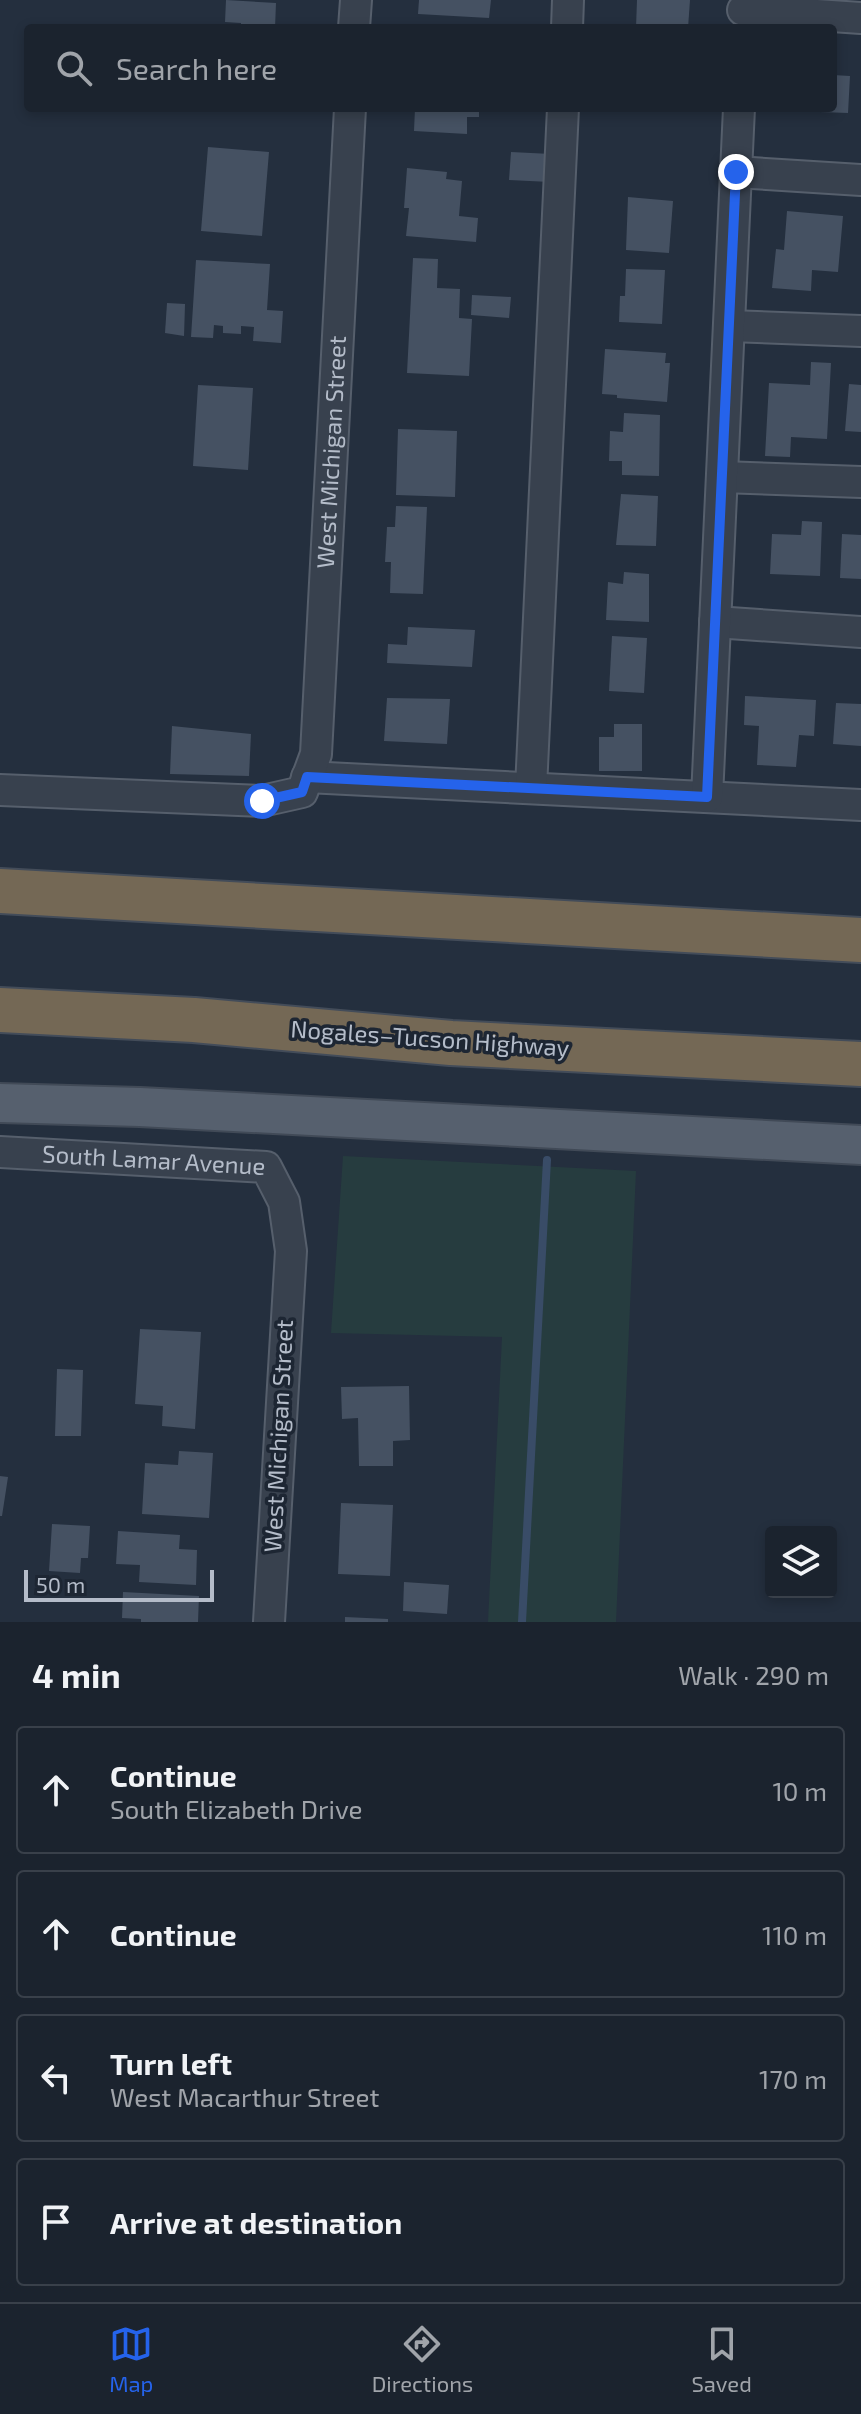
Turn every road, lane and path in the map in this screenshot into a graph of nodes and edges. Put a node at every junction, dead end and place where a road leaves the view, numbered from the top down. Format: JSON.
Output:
{"nodes":[{"id":1,"x":356,"y":0,"type":"edge"},
{"id":2,"x":568,"y":0,"type":"edge"},
{"id":3,"x":743,"y":13,"type":"edge"},
{"id":4,"x":861,"y":18,"type":"edge"},
{"id":5,"x":354,"y":24,"type":"edge"},
{"id":6,"x":567,"y":24,"type":"edge"},
{"id":7,"x":350,"y":112,"type":"edge"},
{"id":8,"x":563,"y":112,"type":"edge"},
{"id":9,"x":739,"y":112,"type":"edge"},
{"id":10,"x":736,"y":172,"type":"junction"},
{"id":11,"x":861,"y":180,"type":"edge"},
{"id":12,"x":730,"y":326,"type":"junction"},
{"id":13,"x":861,"y":331,"type":"edge"},
{"id":14,"x":722,"y":477,"type":"junction"},
{"id":15,"x":861,"y":482,"type":"edge"},
{"id":16,"x":715,"y":622,"type":"junction"},
{"id":17,"x":861,"y":632,"type":"edge"},
{"id":18,"x":304,"y":784,"type":"junction"},
{"id":19,"x":531,"y":788,"type":"junction"},
{"id":20,"x":0,"y":790,"type":"edge"},
{"id":21,"x":707,"y":797,"type":"junction"},
{"id":22,"x":861,"y":805,"type":"edge"},
{"id":23,"x":0,"y":891,"type":"edge"},
{"id":24,"x":861,"y":940,"type":"edge"},
{"id":25,"x":0,"y":1010,"type":"edge"},
{"id":26,"x":861,"y":1064,"type":"edge"},
{"id":27,"x":0,"y":1103,"type":"edge"},
{"id":28,"x":861,"y":1145,"type":"edge"},
{"id":29,"x":0,"y":1152,"type":"edge"},
{"id":30,"x":291,"y":1251,"type":"joint"},
{"id":31,"x":269,"y":1622,"type":"edge"}],
"edges":[{"from":1,"to":5,"type":"street"},
{"from":2,"to":6,"type":"street"},
{"from":3,"to":4,"type":"street"},
{"from":7,"to":18,"type":"street","name":"West Michigan Street"},
{"from":8,"to":19,"type":"street"},
{"from":9,"to":10,"type":"street"},
{"from":10,"to":11,"type":"street"},
{"from":10,"to":12,"type":"street"},
{"from":12,"to":13,"type":"street"},
{"from":12,"to":14,"type":"street"},
{"from":14,"to":15,"type":"street"},
{"from":14,"to":16,"type":"street"},
{"from":16,"to":17,"type":"street"},
{"from":16,"to":21,"type":"street"},
{"from":18,"to":19,"type":"street"},
{"from":18,"to":20,"type":"street"},
{"from":19,"to":21,"type":"street"},
{"from":21,"to":22,"type":"street"},
{"from":23,"to":24,"type":"highway"},
{"from":25,"to":26,"type":"highway","name":"Nogales–Tucson Highway"},
{"from":27,"to":28,"type":"main road"},
{"from":29,"to":30,"type":"street","name":"South Lamar Avenue"},
{"from":30,"to":31,"type":"street","name":"West Michigan Street"}]}
